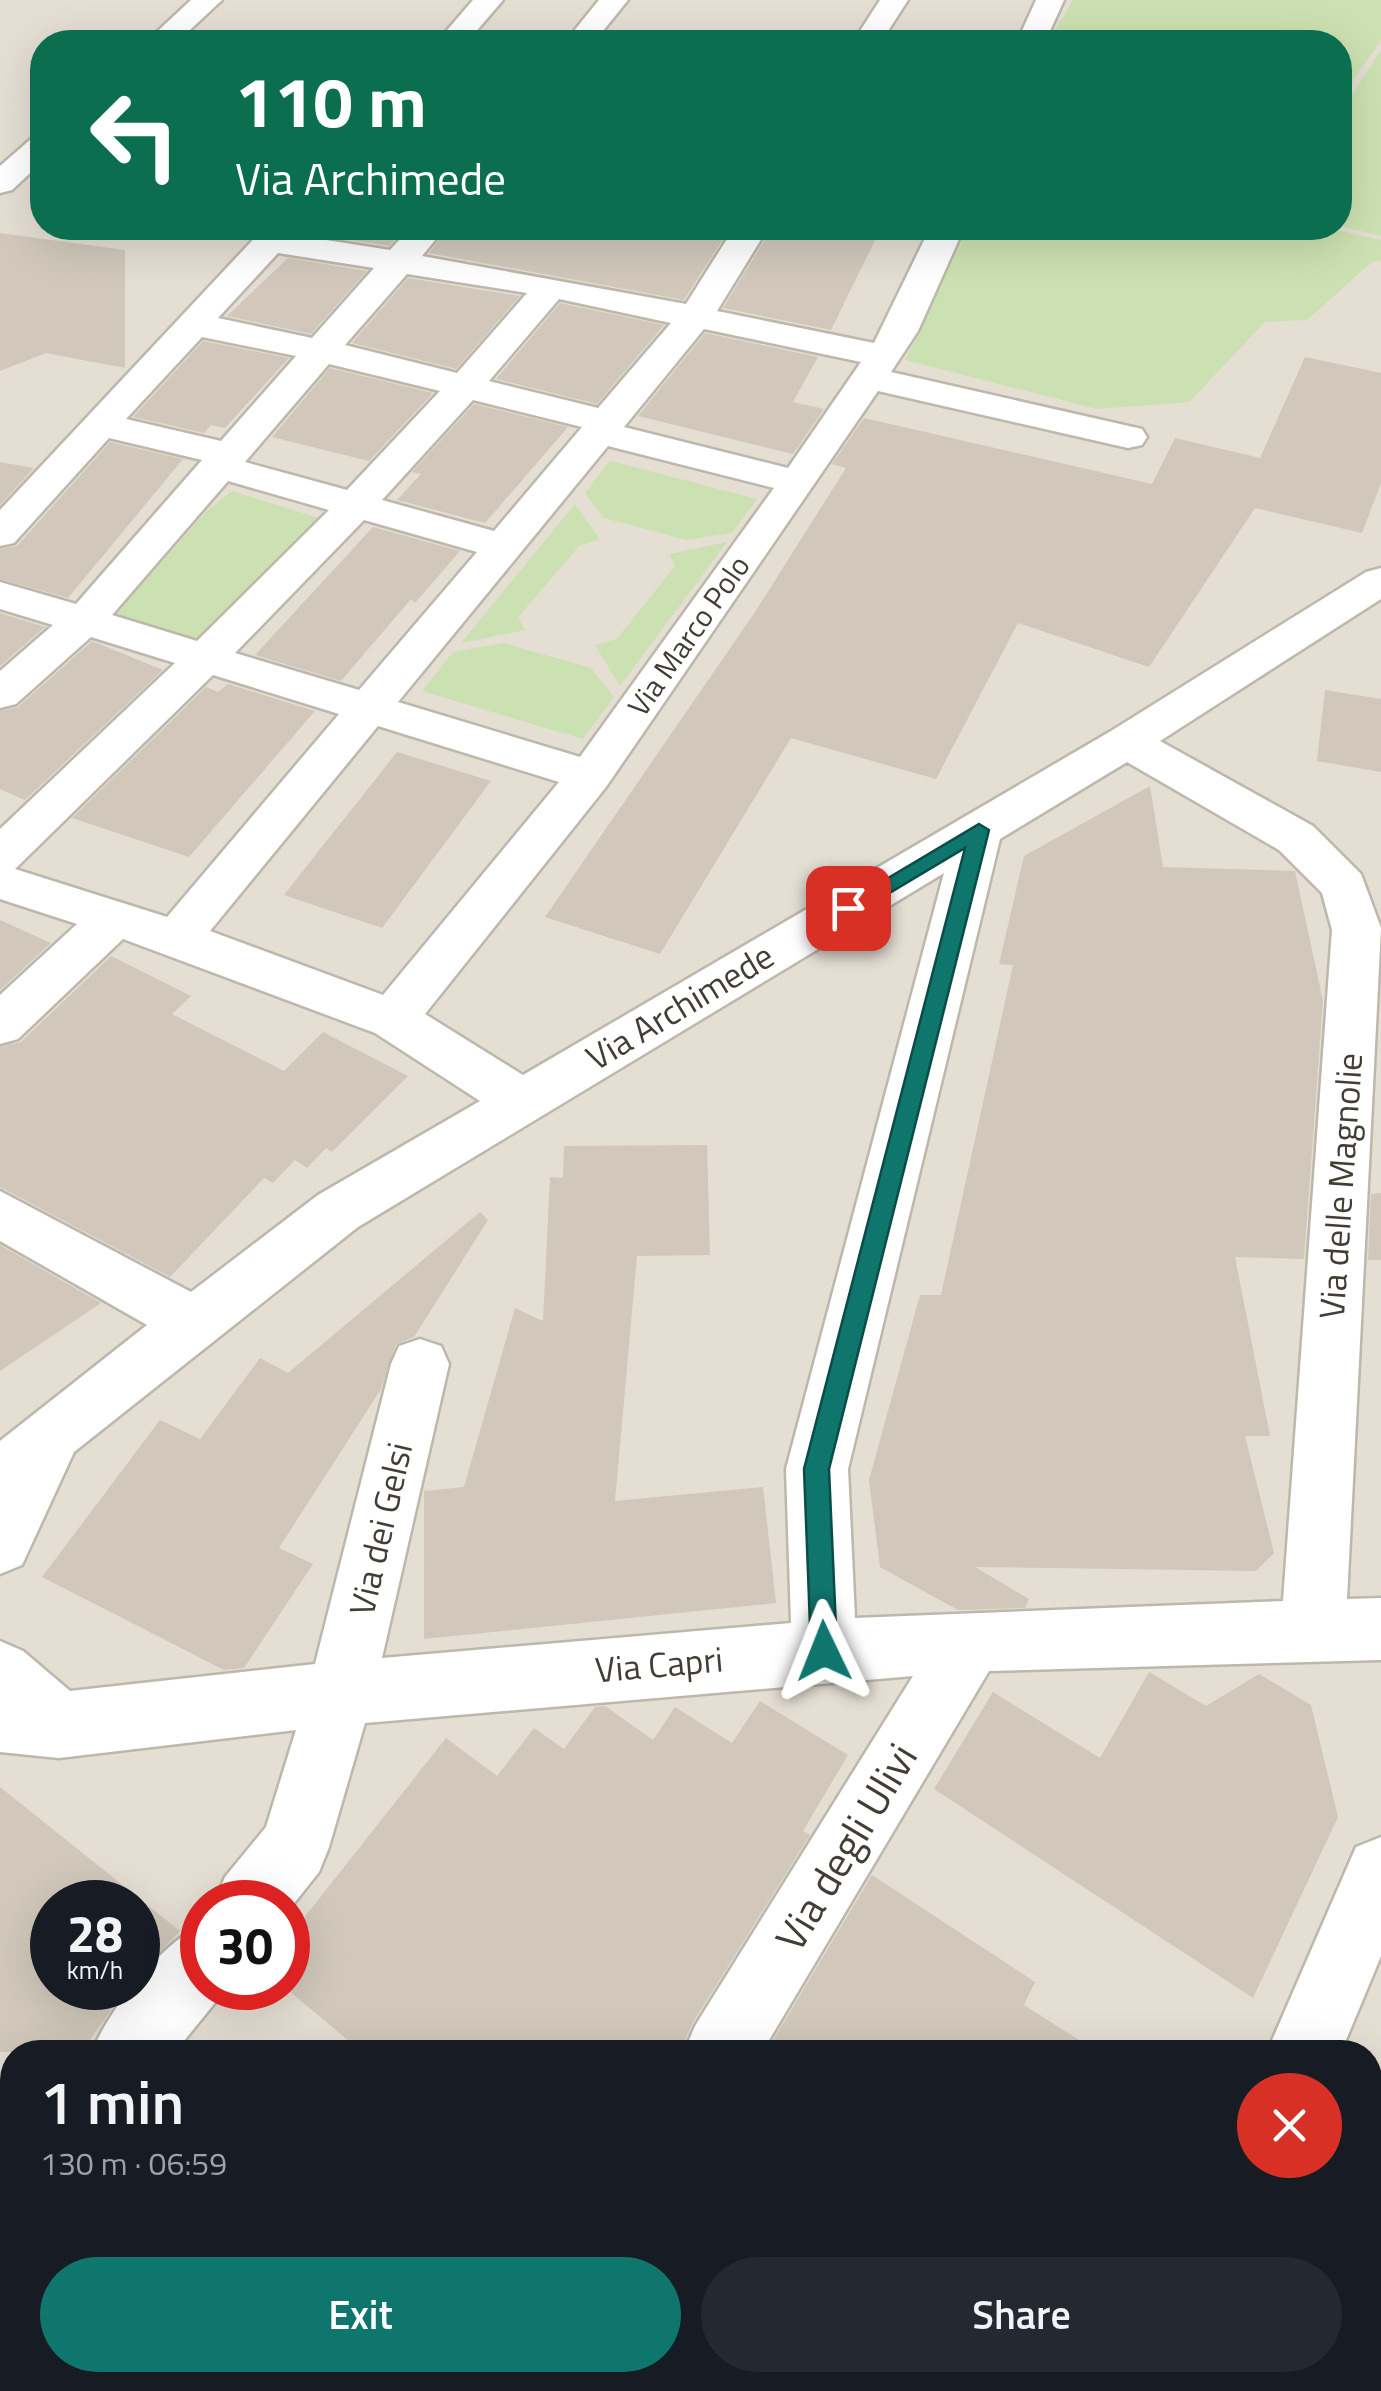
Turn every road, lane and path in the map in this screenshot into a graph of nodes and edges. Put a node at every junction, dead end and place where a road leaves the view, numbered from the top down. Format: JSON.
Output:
{"nodes":[{"id":1,"x":208,"y":0,"type":"edge"},
{"id":2,"x":490,"y":0,"type":"edge"},
{"id":3,"x":614,"y":0,"type":"edge"},
{"id":4,"x":894,"y":0,"type":"edge"},
{"id":5,"x":1050,"y":0,"type":"edge"},
{"id":6,"x":174,"y":30,"type":"edge"},
{"id":7,"x":462,"y":30,"type":"edge"},
{"id":8,"x":590,"y":30,"type":"edge"},
{"id":9,"x":875,"y":30,"type":"edge"},
{"id":10,"x":1036,"y":30,"type":"edge"},
{"id":11,"x":270,"y":240,"type":"edge"},
{"id":12,"x":304,"y":240,"type":"edge"},
{"id":13,"x":418,"y":240,"type":"edge"},
{"id":14,"x":744,"y":240,"type":"edge"},
{"id":15,"x":942,"y":240,"type":"edge"},
{"id":16,"x":401,"y":261,"type":"junction"},
{"id":17,"x":551,"y":287,"type":"junction"},
{"id":18,"x":696,"y":316,"type":"junction"},
{"id":19,"x":192,"y":324,"type":"junction"},
{"id":20,"x":322,"y":351,"type":"junction"},
{"id":21,"x":876,"y":367,"type":"junction"},
{"id":22,"x":467,"y":388,"type":"junction"},
{"id":23,"x":100,"y":425,"type":"junction"},
{"id":24,"x":603,"y":427,"type":"junction"},
{"id":25,"x":1128,"y":437,"type":"dead end"},
{"id":26,"x":223,"y":460,"type":"junction"},
{"id":27,"x":798,"y":482,"type":"junction"},
{"id":28,"x":352,"y":504,"type":"junction"},
{"id":29,"x":0,"y":534,"type":"edge"},
{"id":30,"x":502,"y":546,"type":"junction"},
{"id":31,"x":1381,"y":582,"type":"edge"},
{"id":32,"x":0,"y":594,"type":"edge"},
{"id":33,"x":86,"y":619,"type":"junction"},
{"id":34,"x":208,"y":656,"type":"junction"},
{"id":35,"x":0,"y":694,"type":"edge"},
{"id":36,"x":370,"y":708,"type":"junction"},
{"id":37,"x":1127,"y":742,"type":"junction"},
{"id":38,"x":590,"y":776,"type":"junction"},
{"id":39,"x":979,"y":830,"type":"junction"},
{"id":40,"x":0,"y":857,"type":"edge"},
{"id":41,"x":0,"y":882,"type":"edge"},
{"id":42,"x":114,"y":918,"type":"junction"},
{"id":43,"x":177,"y":938,"type":"junction"},
{"id":44,"x":394,"y":1019,"type":"junction"},
{"id":45,"x":0,"y":1025,"type":"edge"},
{"id":46,"x":522,"y":1101,"type":"junction"},
{"id":47,"x":0,"y":1214,"type":"edge"},
{"id":48,"x":194,"y":1323,"type":"junction"},
{"id":49,"x":420,"y":1364,"type":"dead end"},
{"id":50,"x":52,"y":1433,"type":"junction"},
{"id":51,"x":0,"y":1480,"type":"edge"},
{"id":52,"x":0,"y":1545,"type":"edge"},
{"id":53,"x":1313,"y":1629,"type":"junction"},
{"id":54,"x":1381,"y":1629,"type":"edge"},
{"id":55,"x":971,"y":1642,"type":"junction"},
{"id":56,"x":824,"y":1651,"type":"junction"},
{"id":57,"x":0,"y":1673,"type":"edge"},
{"id":58,"x":341,"y":1694,"type":"junction"},
{"id":59,"x":30,"y":1722,"type":"edge"},
{"id":60,"x":1381,"y":1872,"type":"edge"},
{"id":61,"x":268,"y":1880,"type":"edge"},
{"id":62,"x":180,"y":1988,"type":"edge"},
{"id":63,"x":139,"y":2040,"type":"edge"},
{"id":64,"x":728,"y":2040,"type":"edge"},
{"id":65,"x":1309,"y":2040,"type":"edge"}],
"edges":[{"from":1,"to":6,"type":"street"},
{"from":2,"to":7,"type":"street"},
{"from":3,"to":8,"type":"street"},
{"from":4,"to":9,"type":"street"},
{"from":5,"to":10,"type":"street"},
{"from":11,"to":19,"type":"street"},
{"from":12,"to":16,"type":"street"},
{"from":13,"to":16,"type":"street"},
{"from":14,"to":18,"type":"street"},
{"from":15,"to":21,"type":"street","name":"Via Marco Polo"},
{"from":16,"to":17,"type":"street"},
{"from":16,"to":20,"type":"street"},
{"from":17,"to":18,"type":"street"},
{"from":17,"to":22,"type":"street"},
{"from":18,"to":21,"type":"street"},
{"from":18,"to":24,"type":"street"},
{"from":19,"to":20,"type":"street"},
{"from":19,"to":23,"type":"street"},
{"from":20,"to":22,"type":"street"},
{"from":20,"to":26,"type":"street"},
{"from":21,"to":25,"type":"street"},
{"from":21,"to":27,"type":"street","name":"Via Marco Polo"},
{"from":22,"to":24,"type":"street"},
{"from":22,"to":28,"type":"street"},
{"from":23,"to":26,"type":"street"},
{"from":23,"to":29,"type":"street"},
{"from":24,"to":27,"type":"street"},
{"from":24,"to":30,"type":"street"},
{"from":26,"to":28,"type":"street"},
{"from":26,"to":33,"type":"street"},
{"from":27,"to":38,"type":"street","name":"Via Marco Polo"},
{"from":28,"to":30,"type":"street"},
{"from":28,"to":34,"type":"street"},
{"from":30,"to":36,"type":"street"},
{"from":31,"to":37,"type":"street","name":"Via Archimede"},
{"from":32,"to":33,"type":"street"},
{"from":33,"to":34,"type":"street"},
{"from":33,"to":35,"type":"street"},
{"from":34,"to":36,"type":"street"},
{"from":34,"to":40,"type":"street"},
{"from":36,"to":38,"type":"street"},
{"from":36,"to":43,"type":"street"},
{"from":37,"to":39,"type":"street","name":"Via Archimede"},
{"from":37,"to":53,"type":"street","name":"Via delle Magnolie"},
{"from":38,"to":44,"type":"street","name":"Via Marco Polo"},
{"from":39,"to":46,"type":"street","name":"Via Archimede"},
{"from":39,"to":56,"type":"street"},
{"from":41,"to":42,"type":"street"},
{"from":42,"to":43,"type":"street"},
{"from":42,"to":45,"type":"street"},
{"from":43,"to":44,"type":"street"},
{"from":44,"to":46,"type":"street"},
{"from":46,"to":48,"type":"street","name":"Via Archimede"},
{"from":47,"to":48,"type":"street"},
{"from":48,"to":50,"type":"street","name":"Via Archimede"},
{"from":49,"to":58,"type":"street","name":"Via dei Gelsi"},
{"from":50,"to":51,"type":"street","name":"Via Archimede"},
{"from":50,"to":52,"type":"street","name":"Via Archimede"},
{"from":53,"to":54,"type":"street","name":"Via Capri"},
{"from":53,"to":55,"type":"street","name":"Via Capri"},
{"from":55,"to":56,"type":"street","name":"Via Capri"},
{"from":55,"to":64,"type":"street","name":"Via degli Ulivi"},
{"from":56,"to":58,"type":"street","name":"Via Capri"},
{"from":57,"to":59,"type":"street","name":"Via Capri"},
{"from":58,"to":59,"type":"street","name":"Via Capri"},
{"from":58,"to":61,"type":"street","name":"Via dei Gelsi"},
{"from":60,"to":65,"type":"street"},
{"from":62,"to":63,"type":"street"}]}
